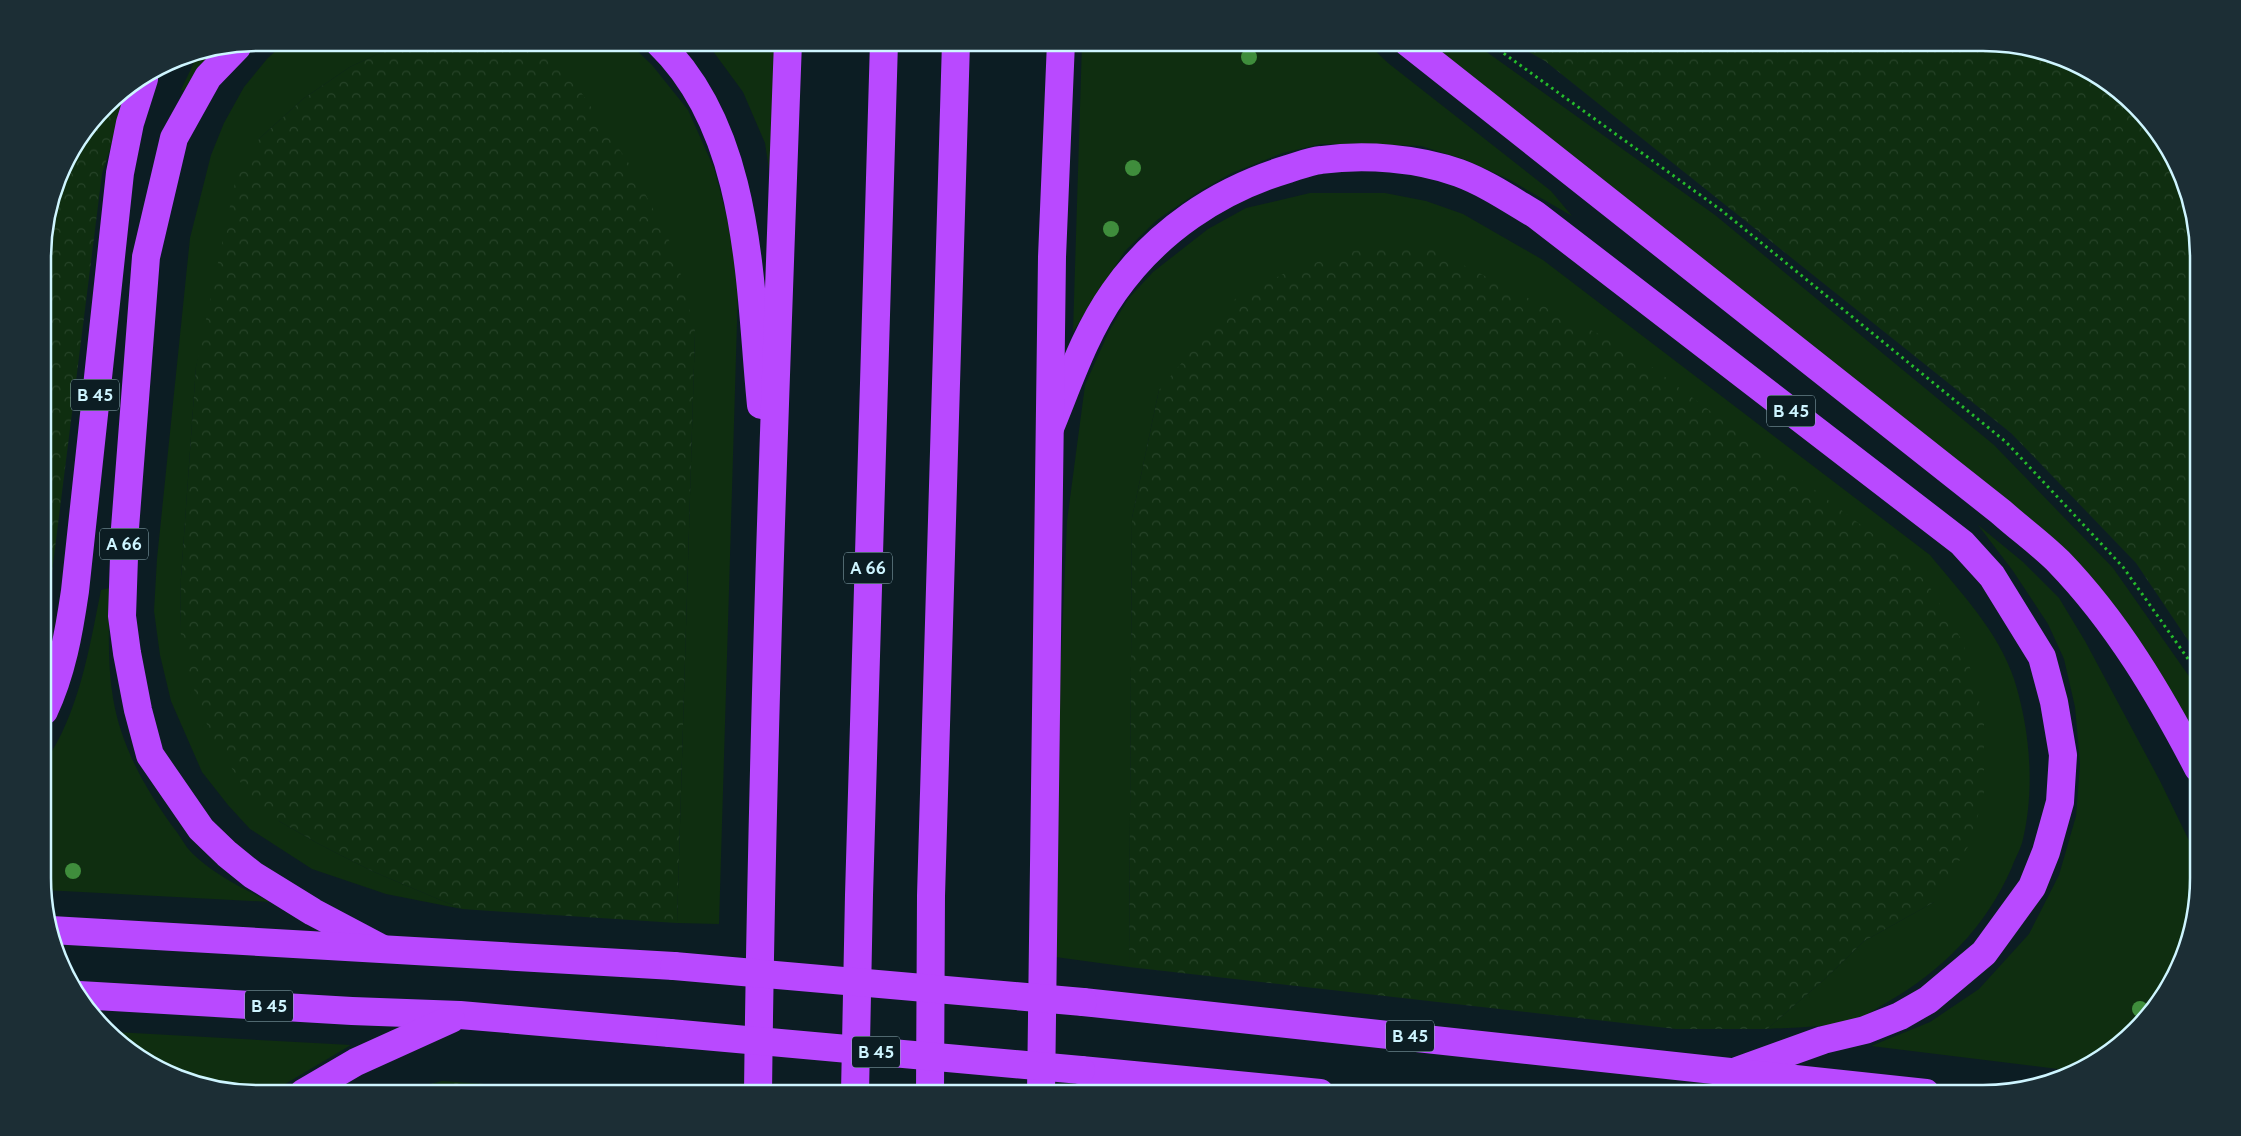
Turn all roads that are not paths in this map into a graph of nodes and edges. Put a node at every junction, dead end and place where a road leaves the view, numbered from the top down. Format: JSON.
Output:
{"nodes":[{"id":1,"x":665,"y":51,"type":"edge"},
{"id":2,"x":788,"y":51,"type":"edge"},
{"id":3,"x":884,"y":51,"type":"edge"},
{"id":4,"x":956,"y":51,"type":"edge"},
{"id":5,"x":1061,"y":51,"type":"edge"},
{"id":6,"x":1418,"y":51,"type":"edge"},
{"id":7,"x":231,"y":53,"type":"edge"},
{"id":8,"x":141,"y":87,"type":"edge"},
{"id":9,"x":1050,"y":428,"type":"junction"},
{"id":10,"x":771,"y":512,"type":"junction"},
{"id":11,"x":51,"y":692,"type":"edge"},
{"id":12,"x":2190,"y":754,"type":"edge"},
{"id":13,"x":58,"y":930,"type":"edge"},
{"id":14,"x":381,"y":948,"type":"junction"},
{"id":15,"x":88,"y":996,"type":"edge"},
{"id":16,"x":460,"y":1015,"type":"junction"},
{"id":17,"x":1737,"y":1071,"type":"junction"},
{"id":18,"x":319,"y":1085,"type":"edge"},
{"id":19,"x":758,"y":1085,"type":"edge"},
{"id":20,"x":855,"y":1085,"type":"edge"},
{"id":21,"x":930,"y":1085,"type":"edge"},
{"id":22,"x":1041,"y":1085,"type":"edge"},
{"id":23,"x":1237,"y":1085,"type":"edge"},
{"id":24,"x":1857,"y":1085,"type":"edge"}],
"edges":[{"from":1,"to":10,"type":"highway"},
{"from":2,"to":10,"type":"highway"},
{"from":3,"to":20,"type":"highway","number":"A 66"},
{"from":4,"to":21,"type":"highway"},
{"from":5,"to":9,"type":"highway"},
{"from":6,"to":12,"type":"highway"},
{"from":7,"to":14,"type":"highway","number":"A 66"},
{"from":8,"to":11,"type":"highway","number":"B 45"},
{"from":9,"to":17,"type":"highway","number":"B 45"},
{"from":9,"to":22,"type":"highway"},
{"from":10,"to":19,"type":"highway"},
{"from":13,"to":14,"type":"highway","number":"B 45"},
{"from":14,"to":17,"type":"highway","number":"B 45","bridge":true},
{"from":15,"to":16,"type":"highway","number":"B 45"},
{"from":16,"to":18,"type":"highway","number":"B 45"},
{"from":16,"to":23,"type":"highway","number":"B 45","bridge":true},
{"from":17,"to":24,"type":"highway","number":"B 45"}]}
